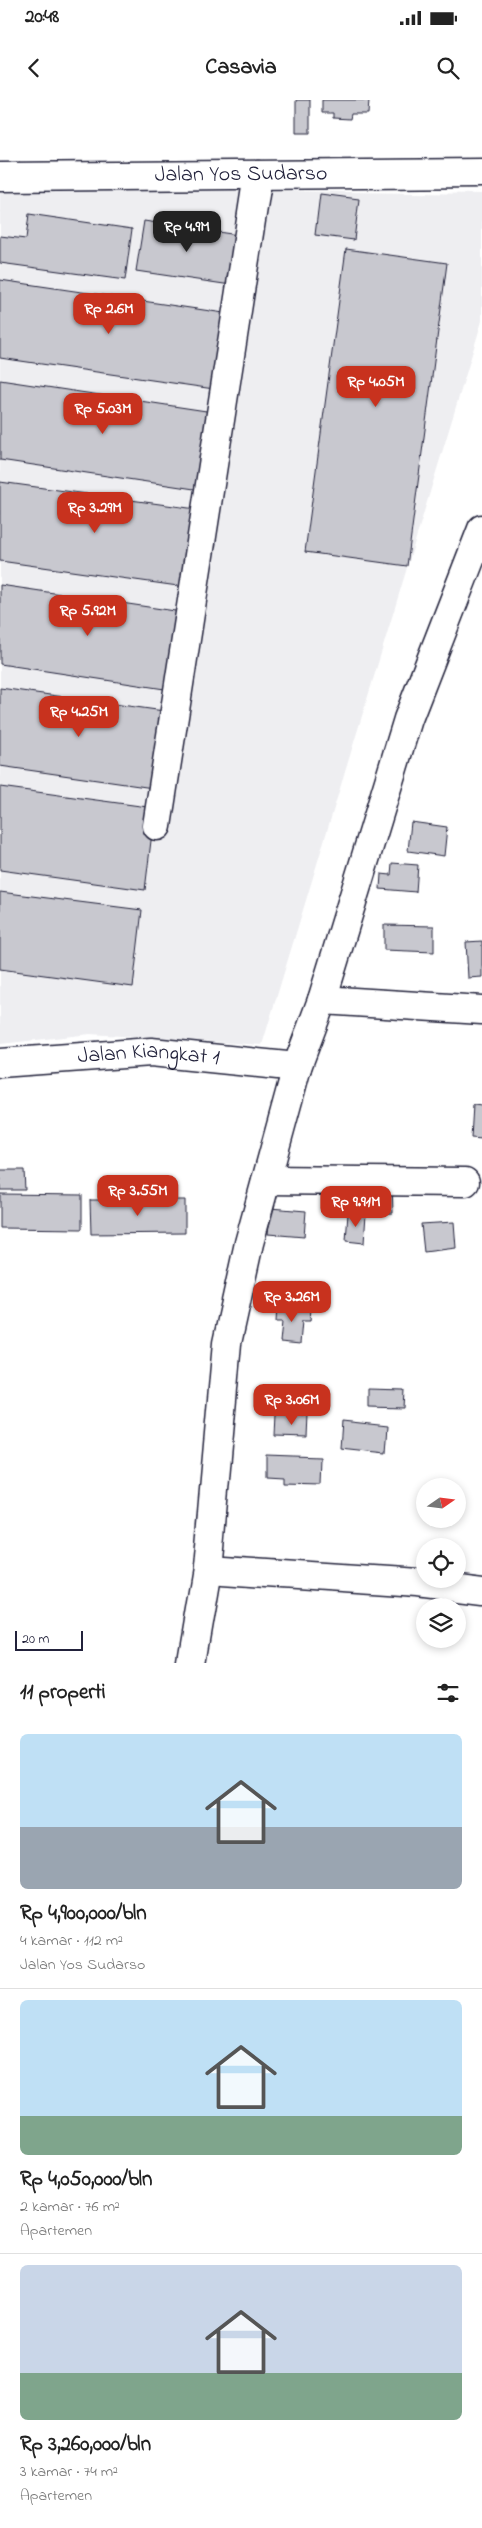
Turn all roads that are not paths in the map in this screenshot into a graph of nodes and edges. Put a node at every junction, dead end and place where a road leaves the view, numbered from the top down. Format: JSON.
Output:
{"nodes":[{"id":1,"x":482,"y":173,"type":"edge"},
{"id":2,"x":258,"y":174,"type":"junction"},
{"id":3,"x":0,"y":177,"type":"edge"},
{"id":4,"x":482,"y":529,"type":"edge"},
{"id":5,"x":472,"y":582,"type":"edge"},
{"id":6,"x":157,"y":826,"type":"dead end"},
{"id":7,"x":322,"y":1000,"type":"junction"},
{"id":8,"x":482,"y":1010,"type":"edge"},
{"id":9,"x":0,"y":1063,"type":"edge"},
{"id":10,"x":297,"y":1067,"type":"junction"},
{"id":11,"x":266,"y":1180,"type":"junction"},
{"id":12,"x":465,"y":1182,"type":"dead end"},
{"id":13,"x":207,"y":1569,"type":"junction"},
{"id":14,"x":482,"y":1591,"type":"edge"},
{"id":15,"x":191,"y":1663,"type":"edge"}],
"edges":[{"from":1,"to":2,"type":"street","name":"Jalan Yos Sudarso"},
{"from":2,"to":3,"type":"street","name":"Jalan Yos Sudarso"},
{"from":2,"to":6,"type":"street"},
{"from":4,"to":5,"type":"street"},
{"from":5,"to":7,"type":"street"},
{"from":7,"to":8,"type":"street"},
{"from":7,"to":10,"type":"street"},
{"from":9,"to":10,"type":"street","name":"Jalan Kiangkat 1"},
{"from":10,"to":11,"type":"street"},
{"from":11,"to":12,"type":"street"},
{"from":11,"to":13,"type":"street"},
{"from":13,"to":14,"type":"street"},
{"from":13,"to":15,"type":"street"}]}
